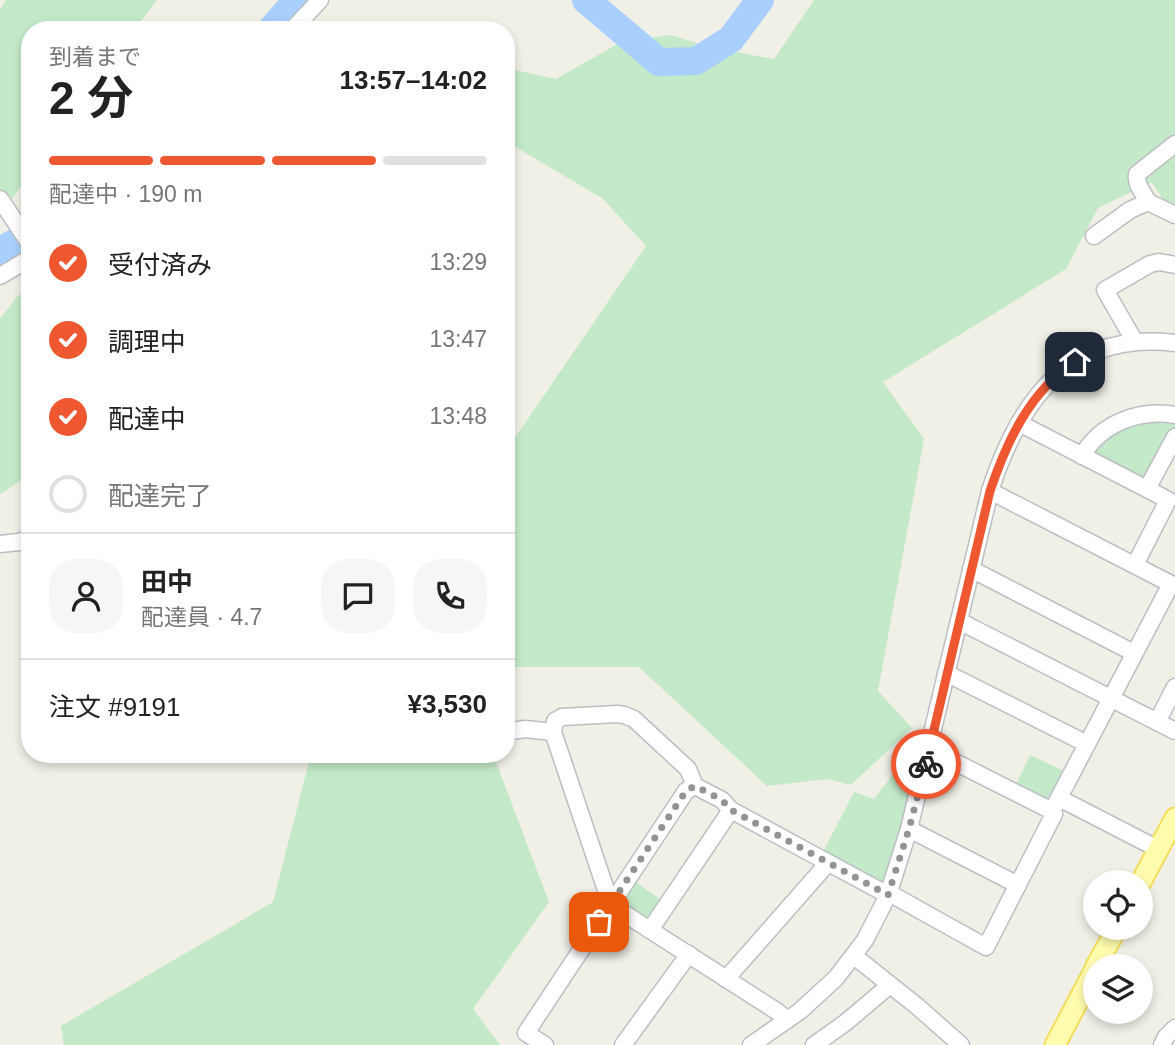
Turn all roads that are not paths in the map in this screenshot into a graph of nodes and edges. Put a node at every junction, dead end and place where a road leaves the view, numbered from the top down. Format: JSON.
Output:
{"nodes":[{"id":1,"x":320,"y":0,"type":"edge"},
{"id":2,"x":300,"y":21,"type":"edge"},
{"id":3,"x":1175,"y":144,"type":"edge"},
{"id":4,"x":0,"y":199,"type":"edge"},
{"id":5,"x":1148,"y":202,"type":"junction"},
{"id":6,"x":1175,"y":215,"type":"edge"},
{"id":7,"x":21,"y":230,"type":"edge"},
{"id":8,"x":1094,"y":236,"type":"dead end"},
{"id":9,"x":21,"y":264,"type":"edge"},
{"id":10,"x":1175,"y":265,"type":"edge"},
{"id":11,"x":2,"y":276,"type":"edge"},
{"id":12,"x":1135,"y":342,"type":"junction"},
{"id":13,"x":1175,"y":342,"type":"edge"},
{"id":14,"x":1175,"y":415,"type":"edge"},
{"id":15,"x":1019,"y":423,"type":"junction"},
{"id":16,"x":1175,"y":437,"type":"edge"},
{"id":17,"x":1082,"y":456,"type":"junction"},
{"id":18,"x":1147,"y":489,"type":"junction"},
{"id":19,"x":990,"y":491,"type":"junction"},
{"id":20,"x":21,"y":541,"type":"edge"},
{"id":21,"x":0,"y":544,"type":"edge"},
{"id":22,"x":1136,"y":565,"type":"junction"},
{"id":23,"x":971,"y":569,"type":"junction"},
{"id":24,"x":1173,"y":585,"type":"edge"},
{"id":25,"x":959,"y":621,"type":"junction"},
{"id":26,"x":1134,"y":653,"type":"junction"},
{"id":27,"x":946,"y":673,"type":"junction"},
{"id":28,"x":1175,"y":687,"type":"edge"},
{"id":29,"x":1111,"y":698,"type":"junction"},
{"id":30,"x":1157,"y":722,"type":"junction"},
{"id":31,"x":515,"y":731,"type":"edge"},
{"id":32,"x":1175,"y":731,"type":"edge"},
{"id":33,"x":553,"y":732,"type":"junction"},
{"id":34,"x":1087,"y":744,"type":"junction"},
{"id":35,"x":929,"y":749,"type":"junction"},
{"id":36,"x":695,"y":786,"type":"junction"},
{"id":37,"x":1056,"y":805,"type":"junction"},
{"id":38,"x":731,"y":810,"type":"junction"},
{"id":39,"x":1175,"y":818,"type":"edge"},
{"id":40,"x":909,"y":829,"type":"junction"},
{"id":41,"x":1158,"y":849,"type":"junction"},
{"id":42,"x":828,"y":863,"type":"junction"},
{"id":43,"x":1147,"y":870,"type":"edge"},
{"id":44,"x":1018,"y":885,"type":"junction"},
{"id":45,"x":889,"y":894,"type":"junction"},
{"id":46,"x":611,"y":905,"type":"junction"},
{"id":47,"x":650,"y":930,"type":"junction"},
{"id":48,"x":689,"y":954,"type":"junction"},
{"id":49,"x":853,"y":956,"type":"junction"},
{"id":50,"x":726,"y":979,"type":"junction"},
{"id":51,"x":890,"y":985,"type":"junction"},
{"id":52,"x":1083,"y":992,"type":"edge"},
{"id":53,"x":787,"y":1020,"type":"junction"},
{"id":54,"x":1175,"y":1028,"type":"edge"},
{"id":55,"x":545,"y":1045,"type":"edge"},
{"id":56,"x":623,"y":1045,"type":"edge"},
{"id":57,"x":751,"y":1045,"type":"edge"},
{"id":58,"x":814,"y":1045,"type":"edge"},
{"id":59,"x":961,"y":1045,"type":"edge"},
{"id":60,"x":1055,"y":1045,"type":"edge"},
{"id":61,"x":1162,"y":1045,"type":"edge"}],
"edges":[{"from":1,"to":2,"type":"street"},
{"from":3,"to":5,"type":"street"},
{"from":4,"to":7,"type":"street"},
{"from":5,"to":6,"type":"street"},
{"from":5,"to":8,"type":"street"},
{"from":9,"to":11,"type":"street"},
{"from":10,"to":12,"type":"street"},
{"from":12,"to":13,"type":"street"},
{"from":12,"to":15,"type":"street"},
{"from":14,"to":17,"type":"street"},
{"from":15,"to":17,"type":"street"},
{"from":15,"to":19,"type":"street"},
{"from":16,"to":18,"type":"street"},
{"from":17,"to":18,"type":"street"},
{"from":18,"to":22,"type":"street"},
{"from":19,"to":22,"type":"street"},
{"from":19,"to":23,"type":"street"},
{"from":20,"to":21,"type":"street"},
{"from":22,"to":24,"type":"street"},
{"from":23,"to":25,"type":"street"},
{"from":23,"to":26,"type":"street"},
{"from":24,"to":26,"type":"street"},
{"from":25,"to":27,"type":"street"},
{"from":25,"to":29,"type":"street"},
{"from":26,"to":29,"type":"street"},
{"from":27,"to":34,"type":"street"},
{"from":27,"to":35,"type":"street"},
{"from":28,"to":30,"type":"street"},
{"from":29,"to":30,"type":"street"},
{"from":29,"to":34,"type":"street"},
{"from":30,"to":32,"type":"street"},
{"from":31,"to":33,"type":"street"},
{"from":33,"to":36,"type":"street"},
{"from":33,"to":46,"type":"street"},
{"from":34,"to":37,"type":"street"},
{"from":35,"to":37,"type":"street"},
{"from":35,"to":40,"type":"street"},
{"from":36,"to":38,"type":"street"},
{"from":36,"to":46,"type":"street"},
{"from":37,"to":41,"type":"street"},
{"from":37,"to":44,"type":"street"},
{"from":38,"to":42,"type":"street"},
{"from":38,"to":47,"type":"street"},
{"from":39,"to":41,"type":"main road"},
{"from":40,"to":44,"type":"street"},
{"from":40,"to":45,"type":"street"},
{"from":41,"to":43,"type":"main road"},
{"from":42,"to":45,"type":"street"},
{"from":42,"to":50,"type":"street"},
{"from":44,"to":45,"type":"street"},
{"from":45,"to":49,"type":"street"},
{"from":46,"to":47,"type":"street"},
{"from":46,"to":55,"type":"street"},
{"from":47,"to":48,"type":"street"},
{"from":48,"to":50,"type":"street"},
{"from":48,"to":56,"type":"street"},
{"from":49,"to":51,"type":"street"},
{"from":49,"to":53,"type":"street"},
{"from":50,"to":53,"type":"street"},
{"from":51,"to":58,"type":"street"},
{"from":51,"to":59,"type":"street"},
{"from":52,"to":60,"type":"main road"},
{"from":53,"to":57,"type":"street"},
{"from":54,"to":61,"type":"street"}]}
